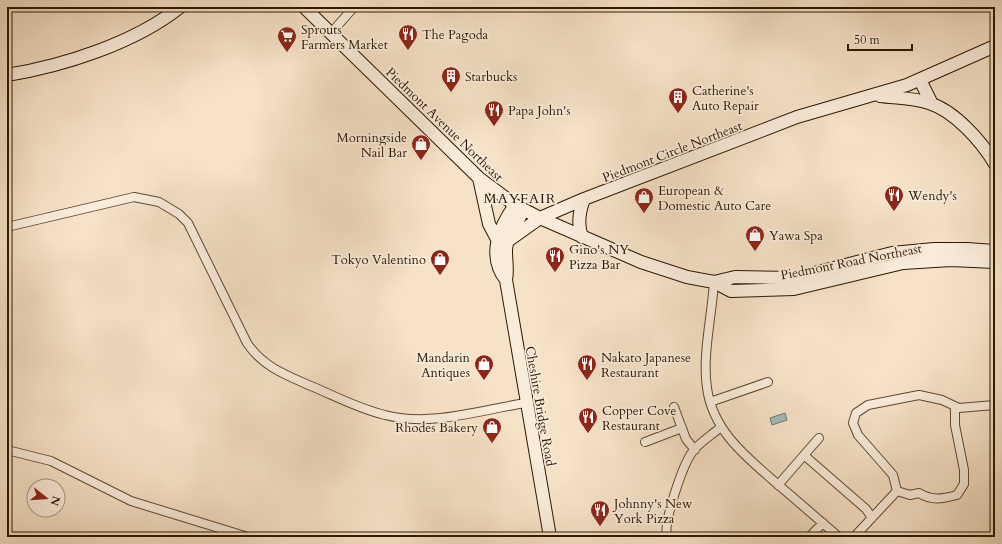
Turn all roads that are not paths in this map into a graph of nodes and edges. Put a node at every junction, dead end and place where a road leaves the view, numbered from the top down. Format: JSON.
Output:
{"nodes":[{"id":1,"x":180,"y":7,"type":"edge"},
{"id":2,"x":304,"y":7,"type":"edge"},
{"id":3,"x":354,"y":7,"type":"edge"},
{"id":4,"x":331,"y":33,"type":"junction"},
{"id":5,"x":995,"y":46,"type":"edge"},
{"id":6,"x":7,"y":76,"type":"edge"},
{"id":7,"x":920,"y":80,"type":"junction"},
{"id":8,"x":907,"y":85,"type":"junction"},
{"id":9,"x":870,"y":95,"type":"junction"},
{"id":10,"x":918,"y":100,"type":"junction"},
{"id":11,"x":932,"y":104,"type":"junction"},
{"id":12,"x":995,"y":164,"type":"edge"},
{"id":13,"x":479,"y":178,"type":"junction"},
{"id":14,"x":584,"y":199,"type":"junction"},
{"id":15,"x":520,"y":208,"type":"junction"},
{"id":16,"x":540,"y":218,"type":"junction"},
{"id":17,"x":7,"y":227,"type":"edge"},
{"id":18,"x":582,"y":237,"type":"junction"},
{"id":19,"x":503,"y":240,"type":"junction"},
{"id":20,"x":995,"y":251,"type":"edge"},
{"id":21,"x":995,"y":262,"type":"edge"},
{"id":22,"x":714,"y":282,"type":"junction"},
{"id":23,"x":768,"y":382,"type":"dead end"},
{"id":24,"x":995,"y":389,"type":"edge"},
{"id":25,"x":710,"y":402,"type":"junction"},
{"id":26,"x":526,"y":403,"type":"junction"},
{"id":27,"x":994,"y":406,"type":"junction"},
{"id":28,"x":674,"y":407,"type":"dead end"},
{"id":29,"x":955,"y":407,"type":"junction"},
{"id":30,"x":995,"y":424,"type":"edge"},
{"id":31,"x":721,"y":427,"type":"junction"},
{"id":32,"x":682,"y":428,"type":"junction"},
{"id":33,"x":819,"y":438,"type":"dead end"},
{"id":34,"x":645,"y":442,"type":"dead end"},
{"id":35,"x":7,"y":450,"type":"edge"},
{"id":36,"x":695,"y":450,"type":"junction"},
{"id":37,"x":805,"y":456,"type":"junction"},
{"id":38,"x":778,"y":485,"type":"junction"},
{"id":39,"x":898,"y":491,"type":"junction"},
{"id":40,"x":872,"y":518,"type":"junction"},
{"id":41,"x":823,"y":523,"type":"junction"},
{"id":42,"x":248,"y":537,"type":"edge"},
{"id":43,"x":550,"y":537,"type":"edge"},
{"id":44,"x":667,"y":537,"type":"edge"},
{"id":45,"x":809,"y":537,"type":"edge"},
{"id":46,"x":840,"y":537,"type":"edge"},
{"id":47,"x":854,"y":537,"type":"edge"}],
"edges":[{"from":1,"to":6,"type":"main road"},
{"from":2,"to":4,"type":"main road","name":"Piedmont Avenue Northeast"},
{"from":3,"to":4,"type":"street"},
{"from":4,"to":13,"type":"main road","name":"Piedmont Avenue Northeast"},
{"from":5,"to":7,"type":"main road","name":"Piedmont Circle Northeast"},
{"from":7,"to":8,"type":"main road","name":"Piedmont Circle Northeast"},
{"from":7,"to":11,"type":"main road"},
{"from":8,"to":9,"type":"main road","name":"Piedmont Circle Northeast"},
{"from":8,"to":10,"type":"main road"},
{"from":9,"to":10,"type":"main road"},
{"from":9,"to":14,"type":"main road","name":"Piedmont Circle Northeast"},
{"from":10,"to":11,"type":"main road"},
{"from":11,"to":12,"type":"main road"},
{"from":13,"to":15,"type":"main road","name":"Piedmont Avenue Northeast"},
{"from":13,"to":19,"type":"main road"},
{"from":14,"to":16,"type":"main road","name":"Piedmont Circle Northeast"},
{"from":14,"to":18,"type":"main road"},
{"from":15,"to":16,"type":"main road","name":"Piedmont Avenue Northeast"},
{"from":15,"to":19,"type":"main road"},
{"from":16,"to":18,"type":"main road","name":"Piedmont Road Northeast"},
{"from":16,"to":19,"type":"main road","name":"Piedmont Circle Northeast"},
{"from":17,"to":26,"type":"street"},
{"from":18,"to":22,"type":"main road","name":"Piedmont Road Northeast"},
{"from":19,"to":26,"type":"main road","name":"Cheshire Bridge Road"},
{"from":20,"to":22,"type":"main road","name":"Piedmont Road Northeast"},
{"from":21,"to":22,"type":"main road","name":"Piedmont Road Northeast"},
{"from":22,"to":25,"type":"street"},
{"from":23,"to":25,"type":"street"},
{"from":24,"to":27,"type":"street"},
{"from":25,"to":31,"type":"street"},
{"from":26,"to":43,"type":"main road","name":"Cheshire Bridge Road"},
{"from":27,"to":29,"type":"street"},
{"from":27,"to":30,"type":"street"},
{"from":28,"to":32,"type":"street"},
{"from":29,"to":39,"type":"street"},
{"from":29,"to":39,"type":"street"},
{"from":31,"to":36,"type":"street"},
{"from":31,"to":38,"type":"street"},
{"from":32,"to":34,"type":"street"},
{"from":32,"to":36,"type":"street"},
{"from":33,"to":37,"type":"street"},
{"from":35,"to":42,"type":"street"},
{"from":36,"to":44,"type":"street"},
{"from":37,"to":38,"type":"street"},
{"from":37,"to":40,"type":"street"},
{"from":38,"to":41,"type":"street"},
{"from":39,"to":40,"type":"street"},
{"from":40,"to":47,"type":"street"},
{"from":41,"to":45,"type":"street"},
{"from":41,"to":46,"type":"street"}]}
